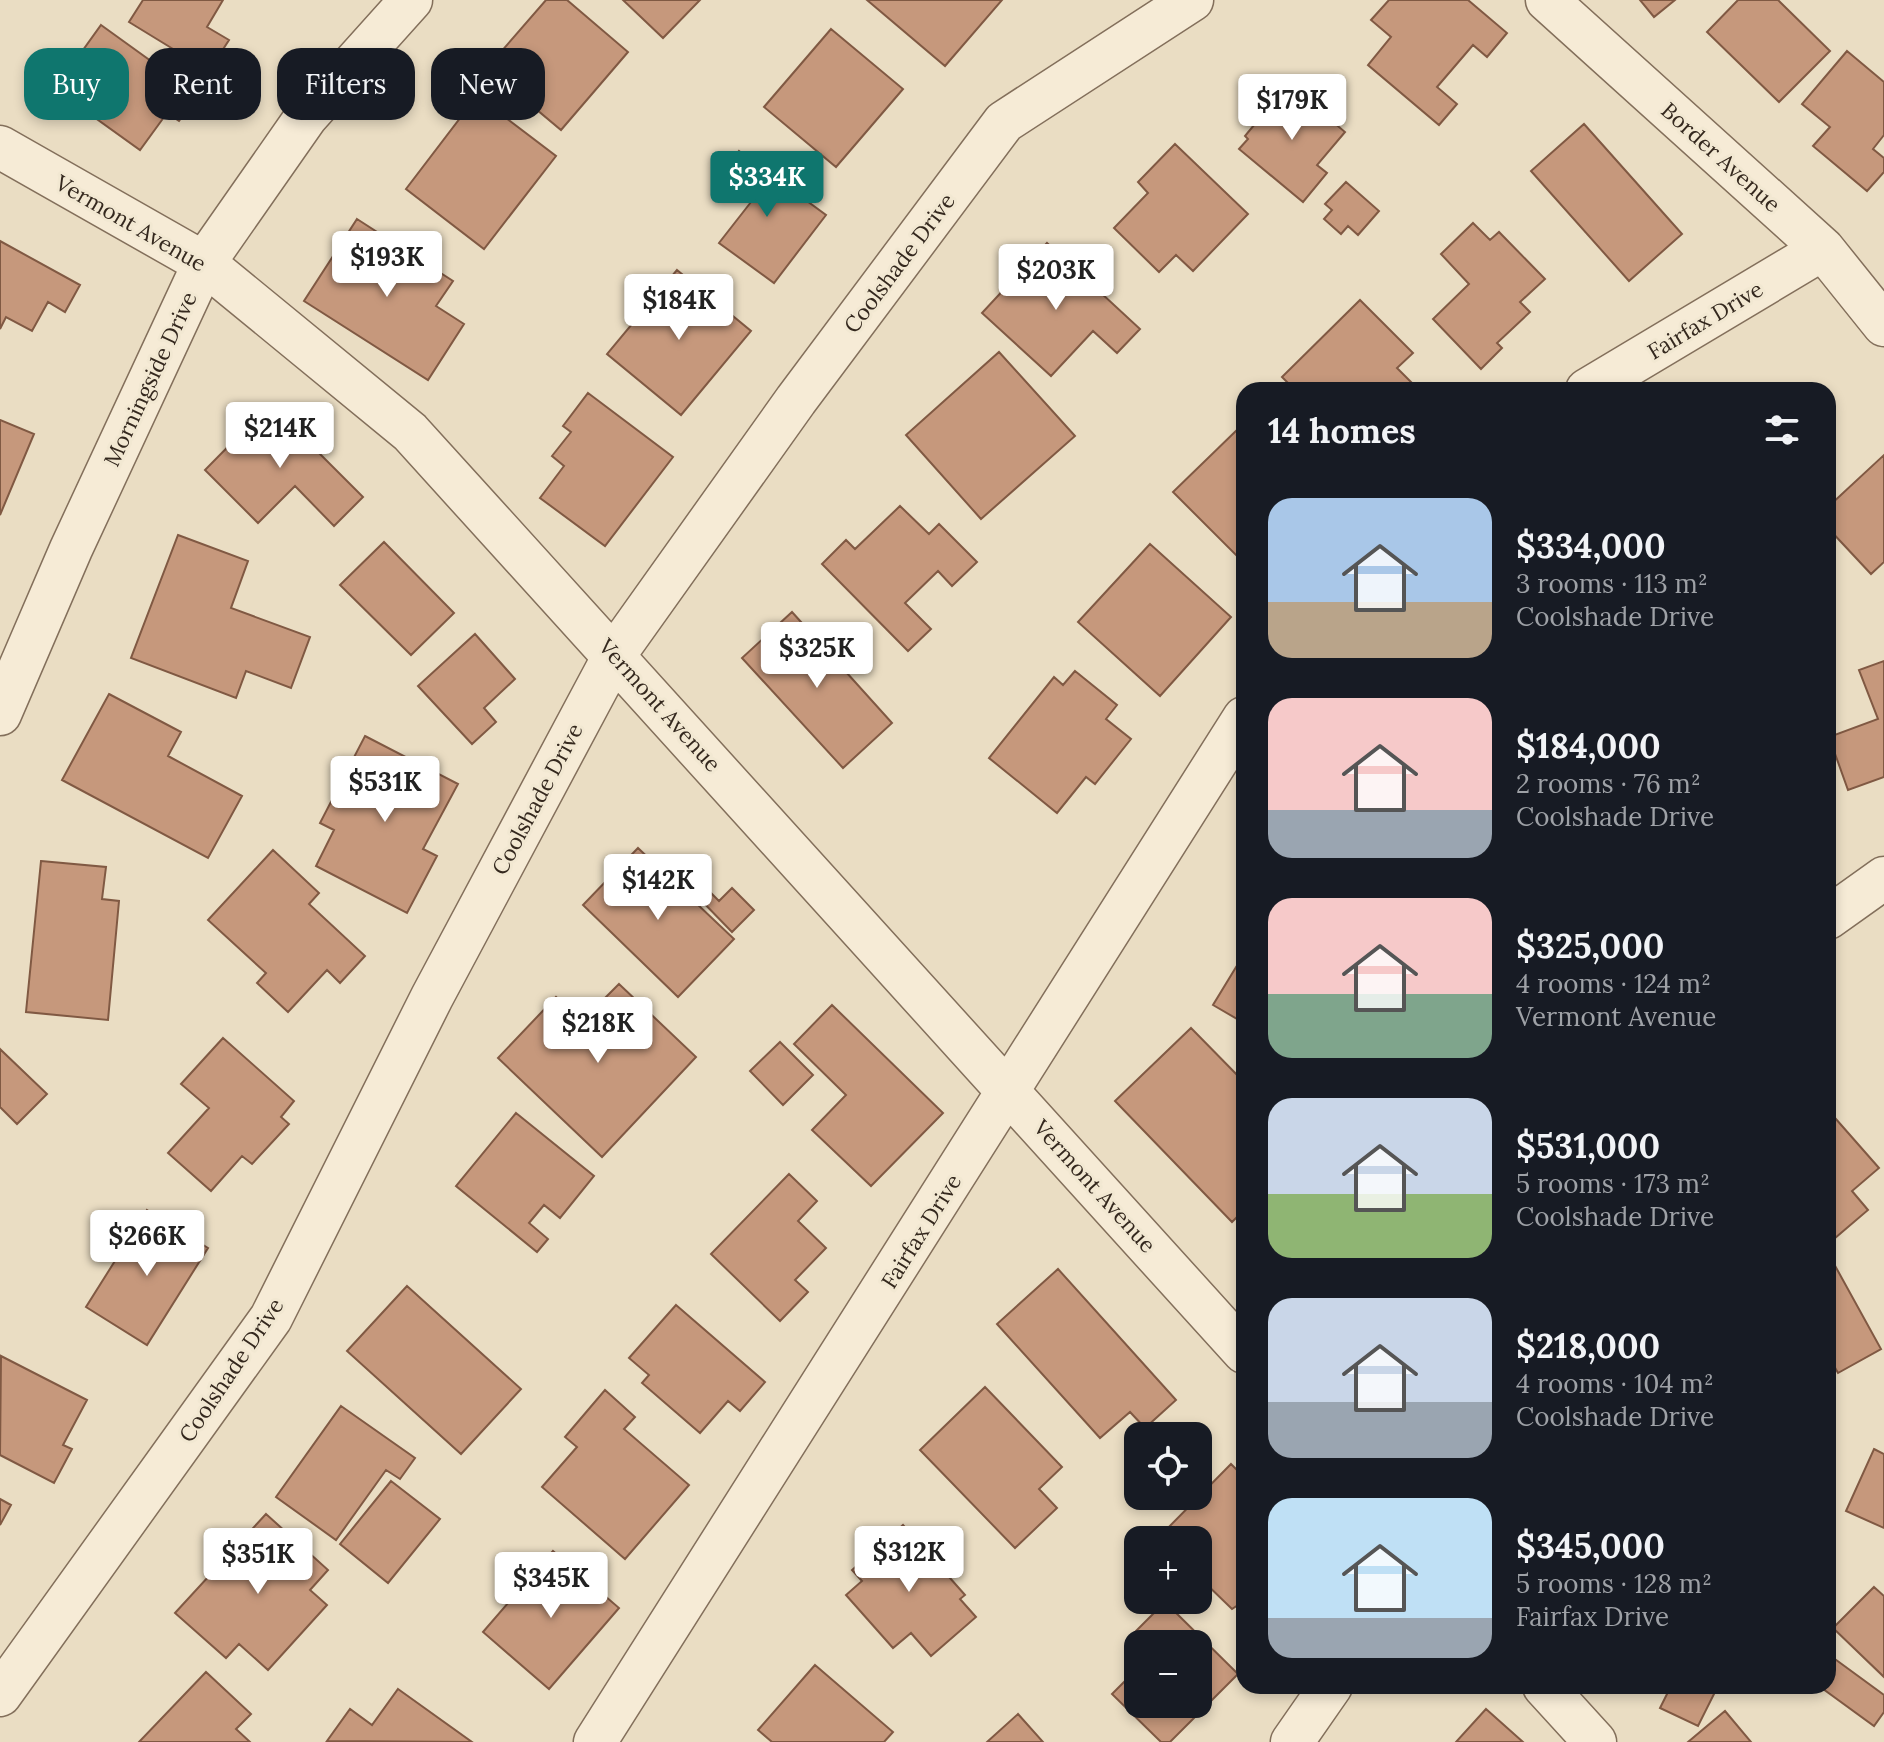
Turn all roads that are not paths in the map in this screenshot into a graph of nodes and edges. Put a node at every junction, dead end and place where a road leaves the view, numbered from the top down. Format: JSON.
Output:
{"nodes":[{"id":1,"x":411,"y":0,"type":"edge"},
{"id":2,"x":1192,"y":0,"type":"edge"},
{"id":3,"x":1547,"y":0,"type":"edge"},
{"id":4,"x":0,"y":147,"type":"edge"},
{"id":5,"x":1823,"y":249,"type":"junction"},
{"id":6,"x":204,"y":263,"type":"junction"},
{"id":7,"x":1884,"y":325,"type":"edge"},
{"id":8,"x":1600,"y":382,"type":"edge"},
{"id":9,"x":615,"y":654,"type":"junction"},
{"id":10,"x":0,"y":714,"type":"edge"},
{"id":11,"x":1236,"y":731,"type":"edge"},
{"id":12,"x":1884,"y":878,"type":"edge"},
{"id":13,"x":1836,"y":912,"type":"edge"},
{"id":14,"x":1010,"y":1091,"type":"junction"},
{"id":15,"x":1236,"y":1343,"type":"edge"},
{"id":16,"x":1325,"y":1694,"type":"edge"},
{"id":17,"x":1551,"y":1694,"type":"edge"},
{"id":18,"x":0,"y":1695,"type":"edge"},
{"id":19,"x":595,"y":1742,"type":"edge"},
{"id":20,"x":1292,"y":1742,"type":"edge"},
{"id":21,"x":1595,"y":1742,"type":"edge"}],
"edges":[{"from":1,"to":6,"type":"street","name":"Morningside Drive"},
{"from":2,"to":9,"type":"street","name":"Coolshade Drive"},
{"from":3,"to":5,"type":"street","name":"Border Avenue"},
{"from":4,"to":6,"type":"street","name":"Vermont Avenue"},
{"from":5,"to":7,"type":"street","name":"Border Avenue"},
{"from":5,"to":8,"type":"street","name":"Fairfax Drive"},
{"from":6,"to":9,"type":"street","name":"Vermont Avenue"},
{"from":6,"to":10,"type":"street","name":"Morningside Drive"},
{"from":9,"to":14,"type":"street","name":"Vermont Avenue"},
{"from":9,"to":18,"type":"street","name":"Coolshade Drive"},
{"from":11,"to":14,"type":"street","name":"Fairfax Drive"},
{"from":12,"to":13,"type":"street"},
{"from":14,"to":15,"type":"street","name":"Vermont Avenue"},
{"from":14,"to":19,"type":"street","name":"Fairfax Drive"},
{"from":16,"to":20,"type":"street"},
{"from":17,"to":21,"type":"street"}]}
